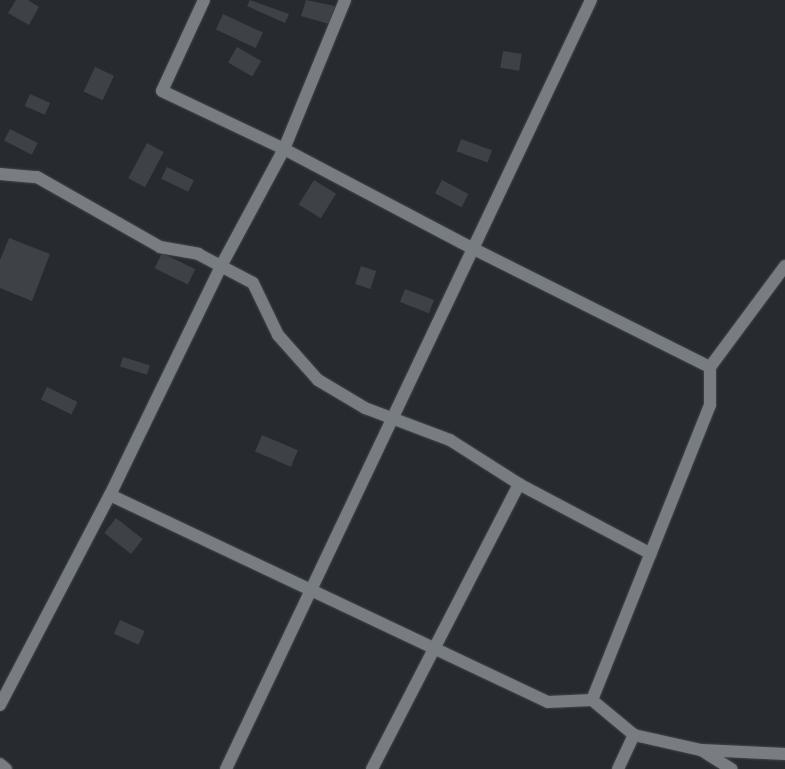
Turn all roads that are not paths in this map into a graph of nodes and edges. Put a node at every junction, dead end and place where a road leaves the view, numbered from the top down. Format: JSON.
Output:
{"nodes":[{"id":1,"x":204,"y":0,"type":"edge"},
{"id":2,"x":345,"y":0,"type":"edge"},
{"id":3,"x":591,"y":0,"type":"edge"},
{"id":4,"x":284,"y":149,"type":"junction"},
{"id":5,"x":0,"y":174,"type":"edge"},
{"id":6,"x":474,"y":249,"type":"junction"},
{"id":7,"x":221,"y":266,"type":"junction"},
{"id":8,"x":785,"y":266,"type":"edge"},
{"id":9,"x":710,"y":367,"type":"junction"},
{"id":10,"x":394,"y":419,"type":"junction"},
{"id":11,"x":519,"y":484,"type":"junction"},
{"id":12,"x":110,"y":495,"type":"junction"},
{"id":13,"x":651,"y":554,"type":"junction"},
{"id":14,"x":310,"y":590,"type":"junction"},
{"id":15,"x":434,"y":649,"type":"junction"},
{"id":16,"x":592,"y":700,"type":"junction"},
{"id":17,"x":0,"y":705,"type":"edge"},
{"id":18,"x":634,"y":735,"type":"junction"},
{"id":19,"x":701,"y":750,"type":"junction"},
{"id":20,"x":785,"y":754,"type":"edge"},
{"id":21,"x":0,"y":764,"type":"edge"},
{"id":22,"x":6,"y":769,"type":"edge"},
{"id":23,"x":226,"y":769,"type":"edge"},
{"id":24,"x":372,"y":769,"type":"edge"},
{"id":25,"x":618,"y":769,"type":"edge"},
{"id":26,"x":730,"y":769,"type":"edge"}],
"edges":[{"from":1,"to":4,"type":"street"},
{"from":2,"to":4,"type":"street"},
{"from":3,"to":6,"type":"street"},
{"from":4,"to":6,"type":"street"},
{"from":4,"to":7,"type":"street"},
{"from":5,"to":7,"type":"street"},
{"from":6,"to":9,"type":"street"},
{"from":6,"to":10,"type":"street"},
{"from":7,"to":10,"type":"street"},
{"from":7,"to":12,"type":"street"},
{"from":8,"to":9,"type":"street"},
{"from":9,"to":13,"type":"street"},
{"from":10,"to":11,"type":"street"},
{"from":10,"to":14,"type":"street"},
{"from":11,"to":13,"type":"street"},
{"from":11,"to":15,"type":"street"},
{"from":12,"to":14,"type":"street"},
{"from":12,"to":17,"type":"street"},
{"from":13,"to":16,"type":"street"},
{"from":14,"to":15,"type":"street"},
{"from":14,"to":23,"type":"street"},
{"from":15,"to":16,"type":"street"},
{"from":15,"to":24,"type":"street"},
{"from":16,"to":18,"type":"street"},
{"from":18,"to":19,"type":"street"},
{"from":18,"to":25,"type":"street"},
{"from":19,"to":20,"type":"street"},
{"from":19,"to":26,"type":"street"},
{"from":21,"to":22,"type":"street"}]}
